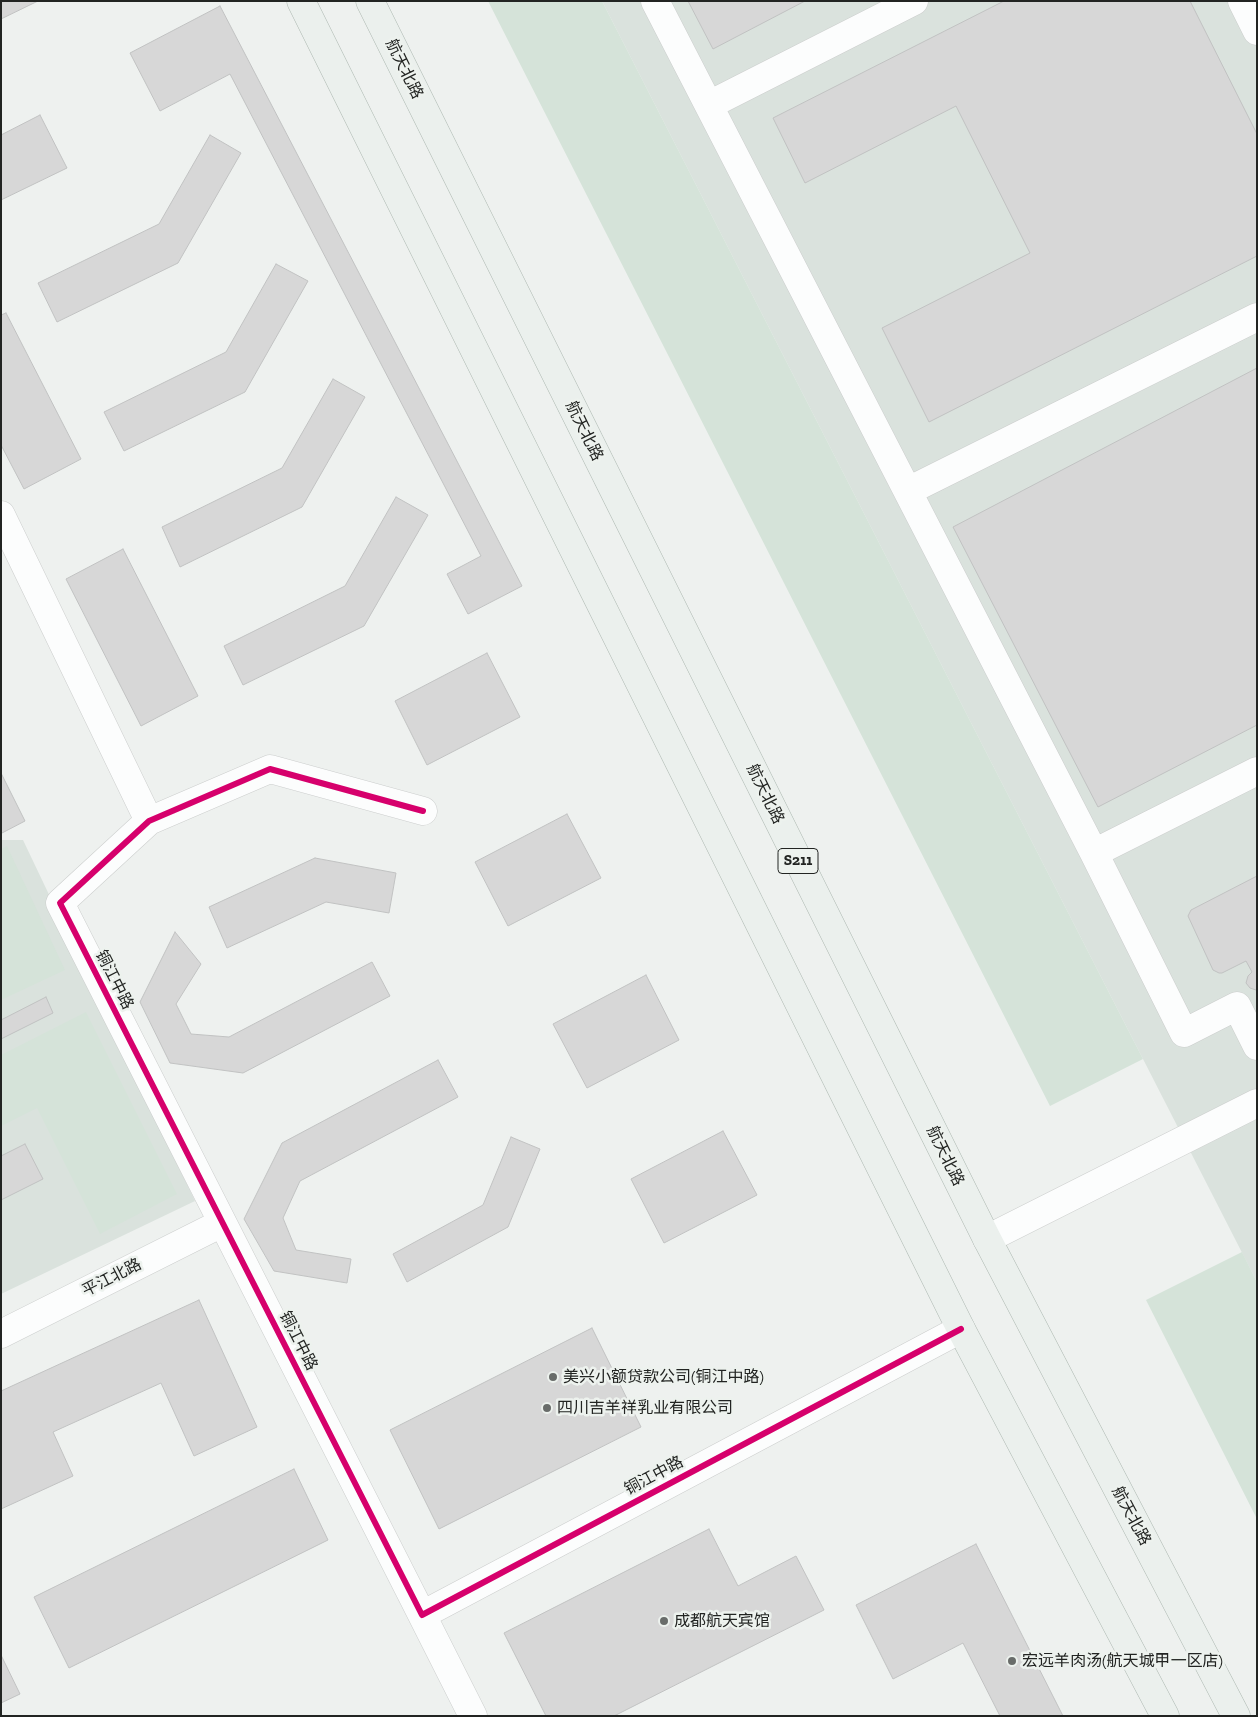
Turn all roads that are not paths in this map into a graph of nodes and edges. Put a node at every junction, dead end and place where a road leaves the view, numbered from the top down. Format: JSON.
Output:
{"nodes":[{"id":1,"x":301,"y":1,"type":"edge"},
{"id":2,"x":370,"y":1,"type":"edge"},
{"id":3,"x":655,"y":1,"type":"edge"},
{"id":4,"x":914,"y":1,"type":"edge"},
{"id":5,"x":1242,"y":1,"type":"edge"},
{"id":6,"x":1257,"y":31,"type":"edge"},
{"id":7,"x":709,"y":105,"type":"junction"},
{"id":8,"x":1257,"y":317,"type":"edge"},
{"id":9,"x":908,"y":491,"type":"junction"},
{"id":10,"x":1,"y":515,"type":"edge"},
{"id":11,"x":1257,"y":771,"type":"edge"},
{"id":12,"x":423,"y":810,"type":"dead end"},
{"id":13,"x":149,"y":821,"type":"junction"},
{"id":14,"x":1094,"y":853,"type":"junction"},
{"id":15,"x":1257,"y":1046,"type":"edge"},
{"id":16,"x":1257,"y":1103,"type":"edge"},
{"id":17,"x":222,"y":1223,"type":"junction"},
{"id":18,"x":987,"y":1239,"type":"junction"},
{"id":19,"x":961,"y":1329,"type":"junction"},
{"id":20,"x":1,"y":1334,"type":"edge"},
{"id":21,"x":422,"y":1615,"type":"junction"},
{"id":22,"x":473,"y":1716,"type":"edge"},
{"id":23,"x":1165,"y":1716,"type":"edge"},
{"id":24,"x":1236,"y":1716,"type":"edge"}],
"edges":[{"from":1,"to":19,"type":"main road"},
{"from":2,"to":18,"type":"main road","name":"航天北路","number":"S211"},
{"from":3,"to":7,"type":"street"},
{"from":4,"to":7,"type":"street"},
{"from":5,"to":6,"type":"street"},
{"from":7,"to":9,"type":"street"},
{"from":8,"to":9,"type":"street"},
{"from":9,"to":14,"type":"street"},
{"from":10,"to":13,"type":"street"},
{"from":11,"to":14,"type":"street"},
{"from":12,"to":13,"type":"street","name":"铜江中路"},
{"from":13,"to":17,"type":"street","name":"铜江中路"},
{"from":14,"to":15,"type":"street"},
{"from":16,"to":18,"type":"street"},
{"from":17,"to":20,"type":"street","name":"平江北路"},
{"from":17,"to":21,"type":"street","name":"铜江中路"},
{"from":18,"to":24,"type":"main road","name":"航天北路","number":"S211"},
{"from":19,"to":21,"type":"street","name":"铜江中路"},
{"from":19,"to":23,"type":"main road"},
{"from":21,"to":22,"type":"street"}]}
